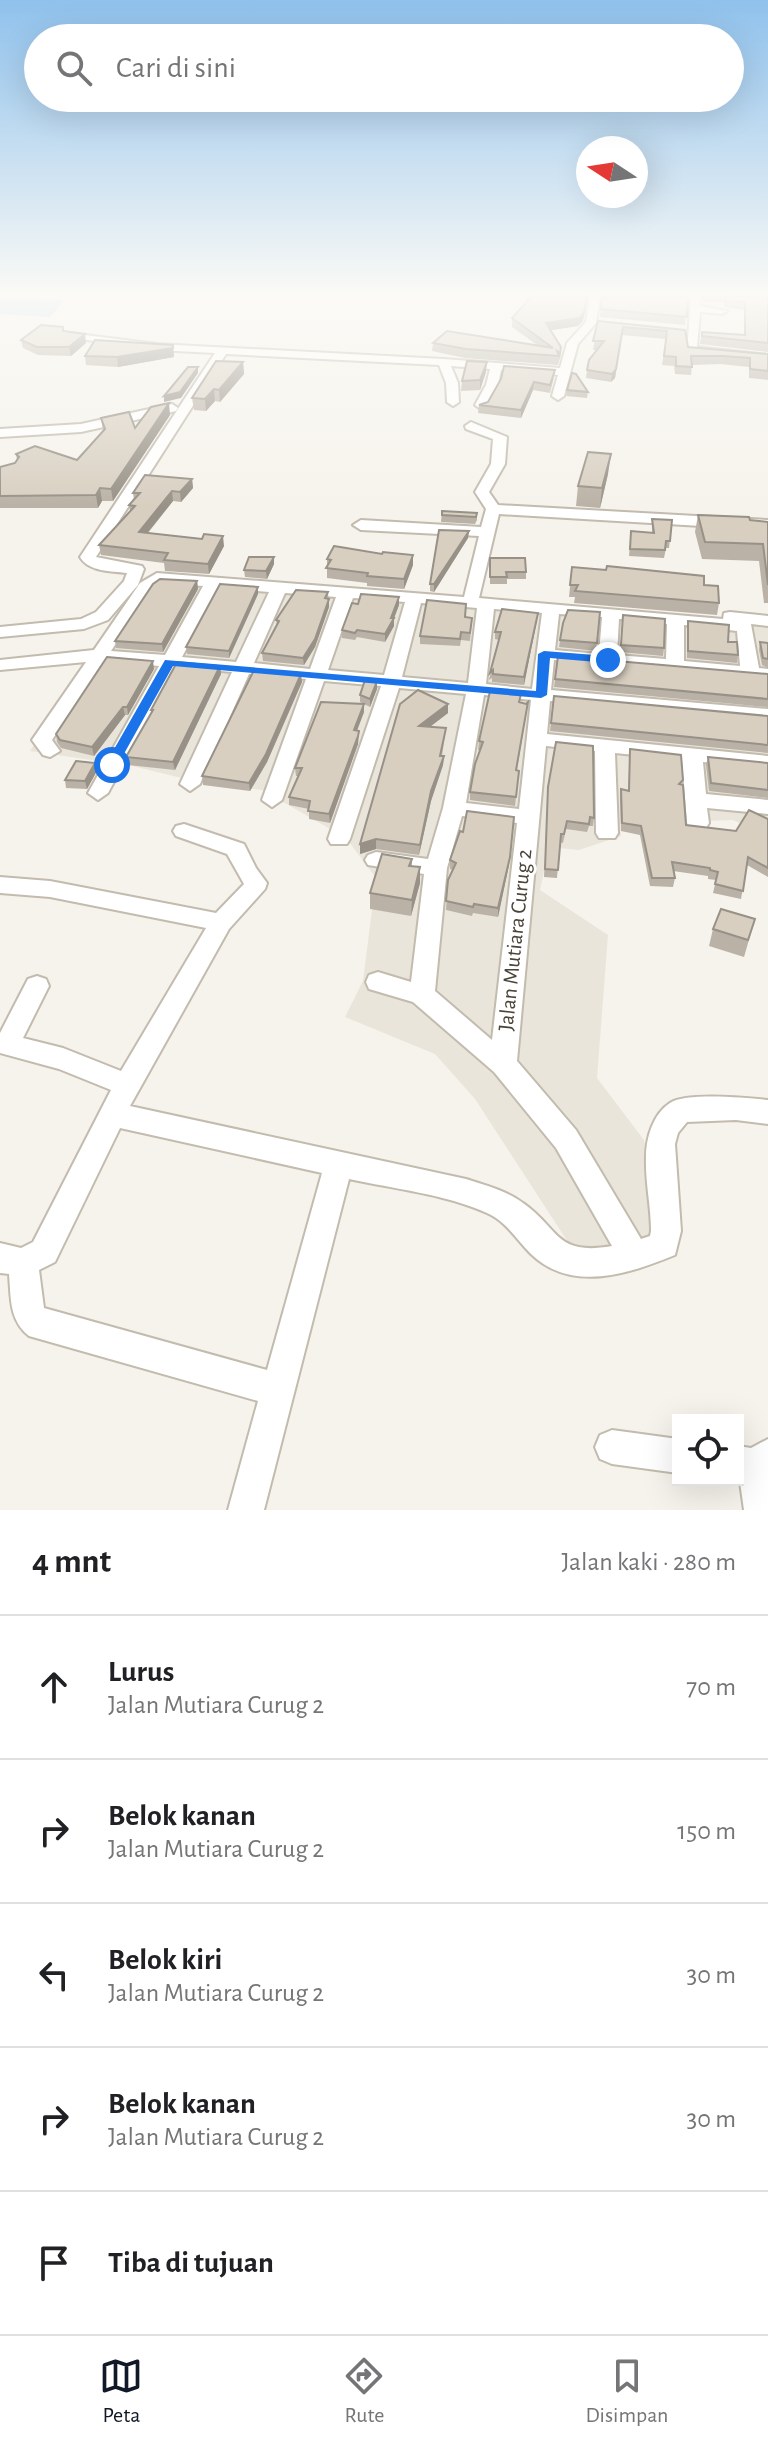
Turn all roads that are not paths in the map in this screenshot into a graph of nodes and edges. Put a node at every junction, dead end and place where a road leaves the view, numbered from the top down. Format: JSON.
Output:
{"nodes":[{"id":1,"x":211,"y":366,"type":"edge"},
{"id":2,"x":446,"y":366,"type":"edge"},
{"id":3,"x":490,"y":366,"type":"edge"},
{"id":4,"x":567,"y":366,"type":"edge"},
{"id":5,"x":496,"y":367,"type":"junction"},
{"id":6,"x":565,"y":372,"type":"junction"},
{"id":7,"x":558,"y":396,"type":"dead end"},
{"id":8,"x":453,"y":402,"type":"dead end"},
{"id":9,"x":184,"y":405,"type":"junction"},
{"id":10,"x":481,"y":405,"type":"edge"},
{"id":11,"x":471,"y":426,"type":"dead end"},
{"id":12,"x":0,"y":433,"type":"edge"},
{"id":13,"x":493,"y":509,"type":"junction"},
{"id":14,"x":361,"y":525,"type":"dead end"},
{"id":15,"x":768,"y":525,"type":"edge"},
{"id":16,"x":488,"y":532,"type":"junction"},
{"id":17,"x":136,"y":569,"type":"junction"},
{"id":18,"x":213,"y":584,"type":"junction"},
{"id":19,"x":279,"y":588,"type":"junction"},
{"id":20,"x":346,"y":593,"type":"junction"},
{"id":21,"x":414,"y":599,"type":"junction"},
{"id":22,"x":479,"y":601,"type":"junction"},
{"id":23,"x":551,"y":609,"type":"junction"},
{"id":24,"x":611,"y":613,"type":"junction"},
{"id":25,"x":676,"y":619,"type":"junction"},
{"id":26,"x":768,"y":621,"type":"edge"},
{"id":27,"x":84,"y":624,"type":"junction"},
{"id":28,"x":0,"y":632,"type":"edge"},
{"id":29,"x":544,"y":654,"type":"junction"},
{"id":30,"x":95,"y":655,"type":"junction"},
{"id":31,"x":608,"y":660,"type":"junction"},
{"id":32,"x":169,"y":662,"type":"junction"},
{"id":33,"x":0,"y":665,"type":"edge"},
{"id":34,"x":675,"y":666,"type":"junction"},
{"id":35,"x":241,"y":668,"type":"junction"},
{"id":36,"x":759,"y":673,"type":"edge"},
{"id":37,"x":316,"y":675,"type":"junction"},
{"id":38,"x":392,"y":681,"type":"junction"},
{"id":39,"x":476,"y":690,"type":"junction"},
{"id":40,"x":541,"y":695,"type":"junction"},
{"id":41,"x":768,"y":715,"type":"edge"},
{"id":42,"x":536,"y":739,"type":"junction"},
{"id":43,"x":605,"y":747,"type":"junction"},
{"id":44,"x":50,"y":751,"type":"dead end"},
{"id":45,"x":692,"y":754,"type":"junction"},
{"id":46,"x":768,"y":762,"type":"edge"},
{"id":47,"x":190,"y":784,"type":"dead end"},
{"id":48,"x":98,"y":793,"type":"dead end"},
{"id":49,"x":272,"y":800,"type":"dead end"},
{"id":50,"x":696,"y":800,"type":"junction"},
{"id":51,"x":768,"y":807,"type":"edge"},
{"id":52,"x":454,"y":808,"type":"junction"},
{"id":53,"x":528,"y":817,"type":"junction"},
{"id":54,"x":698,"y":823,"type":"edge"},
{"id":55,"x":184,"y":831,"type":"dead end"},
{"id":56,"x":607,"y":833,"type":"dead end"},
{"id":57,"x":339,"y":839,"type":"dead end"},
{"id":58,"x":376,"y":860,"type":"edge"},
{"id":59,"x":436,"y":868,"type":"junction"},
{"id":60,"x":0,"y":885,"type":"edge"},
{"id":61,"x":221,"y":923,"type":"junction"},
{"id":62,"x":378,"y":982,"type":"dead end"},
{"id":63,"x":37,"y":986,"type":"dead end"},
{"id":64,"x":422,"y":995,"type":"junction"},
{"id":65,"x":503,"y":1064,"type":"junction"},
{"id":66,"x":127,"y":1085,"type":"junction"},
{"id":67,"x":768,"y":1112,"type":"edge"},
{"id":68,"x":111,"y":1114,"type":"junction"},
{"id":69,"x":339,"y":1164,"type":"junction"},
{"id":70,"x":635,"y":1257,"type":"junction"},
{"id":71,"x":12,"y":1260,"type":"edge"},
{"id":72,"x":278,"y":1390,"type":"junction"},
{"id":73,"x":612,"y":1447,"type":"dead end"},
{"id":74,"x":672,"y":1455,"type":"edge"},
{"id":75,"x":754,"y":1462,"type":"edge"},
{"id":76,"x":246,"y":1510,"type":"edge"},
{"id":77,"x":762,"y":1510,"type":"edge"}],
"edges":[{"from":1,"to":9,"type":"street"},
{"from":2,"to":8,"type":"street"},
{"from":3,"to":5,"type":"street"},
{"from":4,"to":6,"type":"street"},
{"from":5,"to":6,"type":"street"},
{"from":5,"to":10,"type":"street"},
{"from":6,"to":7,"type":"street"},
{"from":9,"to":12,"type":"street"},
{"from":9,"to":17,"type":"street"},
{"from":11,"to":13,"type":"street"},
{"from":13,"to":15,"type":"street"},
{"from":13,"to":16,"type":"street"},
{"from":14,"to":16,"type":"street"},
{"from":16,"to":22,"type":"street"},
{"from":17,"to":22,"type":"street"},
{"from":17,"to":27,"type":"street"},
{"from":18,"to":19,"type":"street"},
{"from":18,"to":30,"type":"street"},
{"from":18,"to":32,"type":"street"},
{"from":19,"to":20,"type":"street"},
{"from":19,"to":35,"type":"street"},
{"from":20,"to":21,"type":"street"},
{"from":20,"to":37,"type":"street"},
{"from":21,"to":22,"type":"street"},
{"from":21,"to":38,"type":"street"},
{"from":22,"to":23,"type":"street"},
{"from":22,"to":26,"type":"street"},
{"from":22,"to":39,"type":"street"},
{"from":23,"to":24,"type":"street"},
{"from":23,"to":29,"type":"street","name":"Jalan Mutiara Curug 2"},
{"from":24,"to":25,"type":"street"},
{"from":24,"to":31,"type":"street"},
{"from":25,"to":34,"type":"street"},
{"from":25,"to":36,"type":"street"},
{"from":27,"to":28,"type":"street"},
{"from":27,"to":30,"type":"street"},
{"from":29,"to":31,"type":"street"},
{"from":29,"to":40,"type":"street","name":"Jalan Mutiara Curug 2"},
{"from":30,"to":32,"type":"street"},
{"from":30,"to":33,"type":"street"},
{"from":30,"to":44,"type":"street"},
{"from":31,"to":34,"type":"street"},
{"from":32,"to":35,"type":"street"},
{"from":32,"to":48,"type":"street"},
{"from":34,"to":36,"type":"street"},
{"from":35,"to":37,"type":"street"},
{"from":35,"to":47,"type":"street"},
{"from":37,"to":38,"type":"street"},
{"from":37,"to":49,"type":"street"},
{"from":38,"to":39,"type":"street"},
{"from":38,"to":57,"type":"street"},
{"from":39,"to":40,"type":"street"},
{"from":39,"to":52,"type":"street"},
{"from":40,"to":41,"type":"street"},
{"from":40,"to":42,"type":"street","name":"Jalan Mutiara Curug 2"},
{"from":42,"to":43,"type":"street"},
{"from":42,"to":53,"type":"street","name":"Jalan Mutiara Curug 2"},
{"from":43,"to":45,"type":"street"},
{"from":43,"to":56,"type":"street"},
{"from":45,"to":46,"type":"street"},
{"from":45,"to":50,"type":"street"},
{"from":50,"to":51,"type":"street"},
{"from":50,"to":54,"type":"street"},
{"from":52,"to":53,"type":"street","name":"Jalan Mutiara Curug 2"},
{"from":52,"to":59,"type":"street"},
{"from":53,"to":65,"type":"street","name":"Jalan Mutiara Curug 2"},
{"from":55,"to":61,"type":"street"},
{"from":58,"to":59,"type":"street"},
{"from":59,"to":64,"type":"street"},
{"from":60,"to":61,"type":"street"},
{"from":61,"to":66,"type":"street"},
{"from":62,"to":64,"type":"street"},
{"from":63,"to":66,"type":"street"},
{"from":64,"to":65,"type":"street"},
{"from":65,"to":70,"type":"street"},
{"from":66,"to":68,"type":"street"},
{"from":67,"to":70,"type":"street"},
{"from":68,"to":69,"type":"street"},
{"from":68,"to":71,"type":"street"},
{"from":69,"to":70,"type":"street"},
{"from":69,"to":72,"type":"street"},
{"from":71,"to":72,"type":"street"},
{"from":72,"to":76,"type":"street"},
{"from":73,"to":74,"type":"street"},
{"from":75,"to":77,"type":"street"}]}
